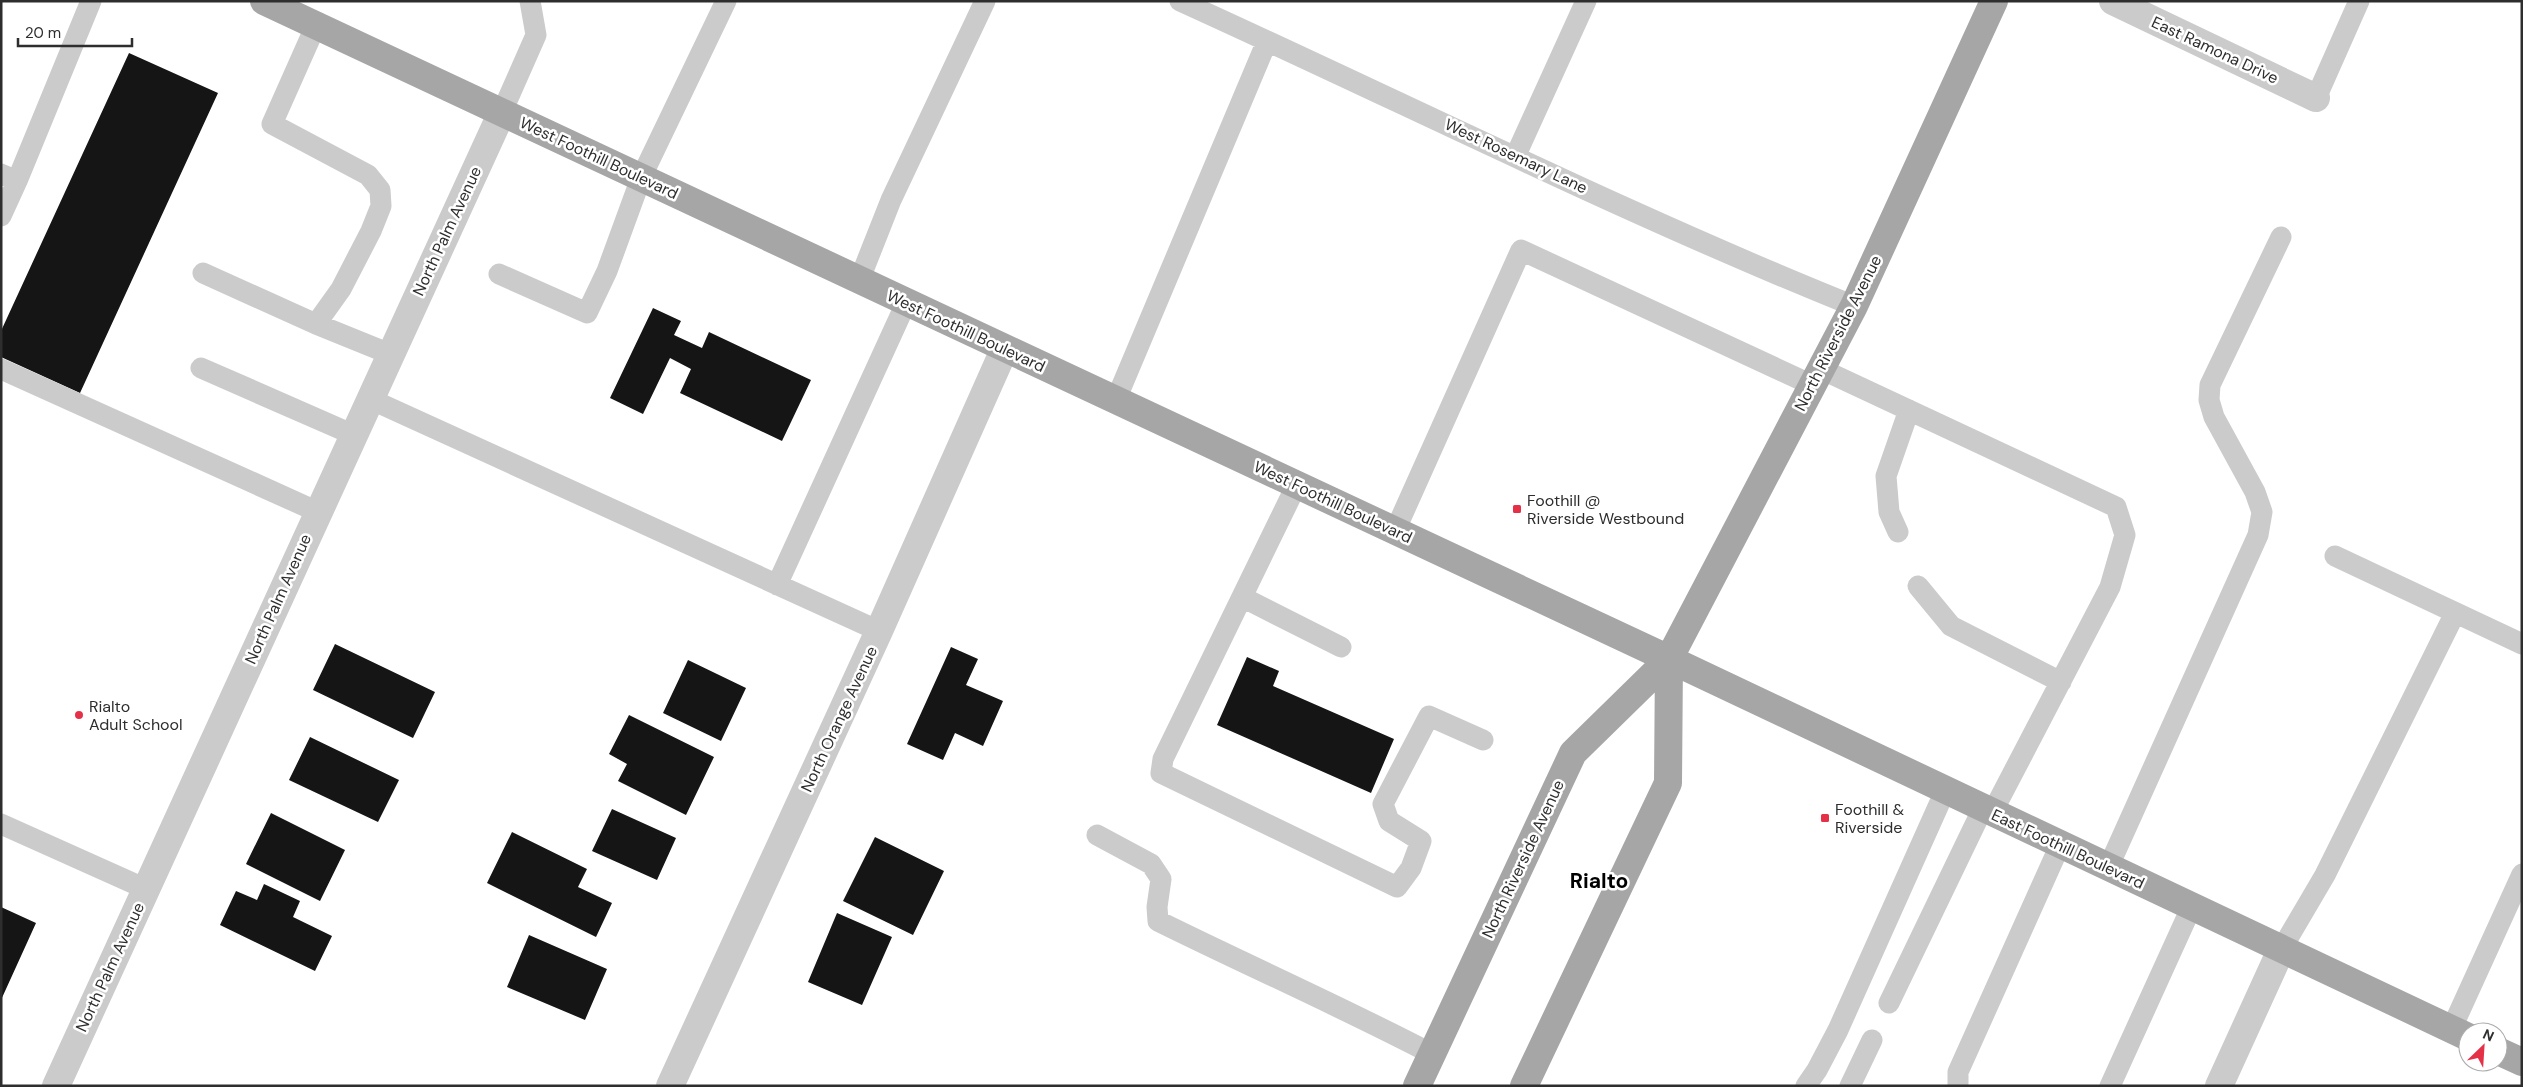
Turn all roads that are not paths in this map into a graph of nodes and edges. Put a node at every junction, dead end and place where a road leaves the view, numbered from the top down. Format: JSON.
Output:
{"nodes":[{"id":1,"x":92,"y":1,"type":"edge"},
{"id":2,"x":264,"y":1,"type":"edge"},
{"id":3,"x":530,"y":1,"type":"edge"},
{"id":4,"x":726,"y":1,"type":"edge"},
{"id":5,"x":985,"y":1,"type":"edge"},
{"id":6,"x":1180,"y":1,"type":"edge"},
{"id":7,"x":1586,"y":1,"type":"edge"},
{"id":8,"x":1994,"y":1,"type":"edge"},
{"id":9,"x":2113,"y":1,"type":"edge"},
{"id":10,"x":2359,"y":1,"type":"edge"},
{"id":11,"x":316,"y":26,"type":"junction"},
{"id":12,"x":1267,"y":41,"type":"junction"},
{"id":13,"x":2316,"y":98,"type":"joint"},
{"id":14,"x":502,"y":112,"type":"junction"},
{"id":15,"x":1515,"y":157,"type":"junction"},
{"id":16,"x":9,"y":178,"type":"edge"},
{"id":17,"x":641,"y":178,"type":"junction"},
{"id":18,"x":1,"y":216,"type":"edge"},
{"id":19,"x":2281,"y":237,"type":"dead end"},
{"id":20,"x":203,"y":273,"type":"dead end"},
{"id":21,"x":499,"y":274,"type":"dead end"},
{"id":22,"x":859,"y":281,"type":"junction"},
{"id":23,"x":906,"y":303,"type":"junction"},
{"id":24,"x":1854,"y":306,"type":"junction"},
{"id":25,"x":316,"y":324,"type":"junction"},
{"id":26,"x":1004,"y":350,"type":"junction"},
{"id":27,"x":390,"y":354,"type":"junction"},
{"id":28,"x":1,"y":368,"type":"edge"},
{"id":29,"x":201,"y":368,"type":"dead end"},
{"id":30,"x":1817,"y":377,"type":"junction"},
{"id":31,"x":370,"y":399,"type":"junction"},
{"id":32,"x":1115,"y":402,"type":"junction"},
{"id":33,"x":1909,"y":410,"type":"junction"},
{"id":34,"x":354,"y":435,"type":"junction"},
{"id":35,"x":1296,"y":486,"type":"junction"},
{"id":36,"x":318,"y":512,"type":"junction"},
{"id":37,"x":1394,"y":531,"type":"junction"},
{"id":38,"x":1898,"y":532,"type":"dead end"},
{"id":39,"x":2335,"y":556,"type":"dead end"},
{"id":40,"x":777,"y":585,"type":"junction"},
{"id":41,"x":1918,"y":586,"type":"dead end"},
{"id":42,"x":1242,"y":597,"type":"junction"},
{"id":43,"x":2455,"y":613,"type":"junction"},
{"id":44,"x":879,"y":631,"type":"junction"},
{"id":45,"x":2522,"y":644,"type":"edge"},
{"id":46,"x":1341,"y":647,"type":"dead end"},
{"id":47,"x":1669,"y":659,"type":"junction"},
{"id":48,"x":2061,"y":682,"type":"junction"},
{"id":49,"x":1483,"y":740,"type":"dead end"},
{"id":50,"x":1945,"y":791,"type":"junction"},
{"id":51,"x":1988,"y":811,"type":"junction"},
{"id":52,"x":1,"y":824,"type":"edge"},
{"id":53,"x":1097,"y":835,"type":"dead end"},
{"id":54,"x":2060,"y":845,"type":"junction"},
{"id":55,"x":2108,"y":868,"type":"junction"},
{"id":56,"x":2522,"y":874,"type":"edge"},
{"id":57,"x":146,"y":889,"type":"junction"},
{"id":58,"x":2191,"y":908,"type":"junction"},
{"id":59,"x":2281,"y":950,"type":"junction"},
{"id":60,"x":1889,"y":1003,"type":"dead end"},
{"id":61,"x":2464,"y":1022,"type":"edge"},
{"id":62,"x":2458,"y":1032,"type":"edge"},
{"id":63,"x":1872,"y":1040,"type":"dead end"},
{"id":64,"x":1432,"y":1054,"type":"junction"},
{"id":65,"x":2508,"y":1056,"type":"edge"},
{"id":66,"x":2522,"y":1062,"type":"edge"},
{"id":67,"x":56,"y":1086,"type":"edge"},
{"id":68,"x":670,"y":1086,"type":"edge"},
{"id":69,"x":1417,"y":1086,"type":"edge"},
{"id":70,"x":1524,"y":1086,"type":"edge"},
{"id":71,"x":1806,"y":1086,"type":"edge"},
{"id":72,"x":1850,"y":1086,"type":"edge"},
{"id":73,"x":1958,"y":1086,"type":"edge"},
{"id":74,"x":2110,"y":1086,"type":"edge"},
{"id":75,"x":2219,"y":1086,"type":"edge"}],
"edges":[{"from":1,"to":16,"type":"lane"},
{"from":2,"to":11,"type":"main road","name":"West Foothill Boulevard"},
{"from":3,"to":14,"type":"lane"},
{"from":4,"to":17,"type":"lane"},
{"from":5,"to":22,"type":"lane"},
{"from":6,"to":12,"type":"lane","name":"West Rosemary Lane"},
{"from":7,"to":15,"type":"lane"},
{"from":8,"to":24,"type":"main road","name":"North Riverside Avenue"},
{"from":9,"to":13,"type":"street","name":"East Ramona Drive"},
{"from":10,"to":13,"type":"lane"},
{"from":11,"to":14,"type":"main road","name":"West Foothill Boulevard"},
{"from":11,"to":25,"type":"lane"},
{"from":12,"to":15,"type":"lane","name":"West Rosemary Lane"},
{"from":12,"to":32,"type":"lane"},
{"from":14,"to":17,"type":"main road","name":"West Foothill Boulevard"},
{"from":14,"to":27,"type":"street","name":"North Palm Avenue"},
{"from":15,"to":24,"type":"lane","name":"West Rosemary Lane"},
{"from":16,"to":18,"type":"lane"},
{"from":17,"to":21,"type":"lane"},
{"from":17,"to":22,"type":"main road","name":"West Foothill Boulevard"},
{"from":19,"to":55,"type":"lane"},
{"from":20,"to":25,"type":"lane"},
{"from":22,"to":23,"type":"main road","name":"West Foothill Boulevard"},
{"from":23,"to":26,"type":"main road","name":"West Foothill Boulevard"},
{"from":23,"to":40,"type":"lane"},
{"from":24,"to":30,"type":"main road","name":"North Riverside Avenue"},
{"from":25,"to":27,"type":"lane"},
{"from":26,"to":32,"type":"main road","name":"West Foothill Boulevard"},
{"from":26,"to":44,"type":"street","name":"North Orange Avenue"},
{"from":27,"to":31,"type":"street","name":"North Palm Avenue"},
{"from":28,"to":36,"type":"lane"},
{"from":29,"to":34,"type":"lane"},
{"from":30,"to":33,"type":"lane"},
{"from":30,"to":37,"type":"lane"},
{"from":30,"to":47,"type":"main road","name":"North Riverside Avenue"},
{"from":31,"to":34,"type":"street","name":"North Palm Avenue"},
{"from":31,"to":40,"type":"lane"},
{"from":32,"to":35,"type":"main road","name":"West Foothill Boulevard"},
{"from":33,"to":38,"type":"lane"},
{"from":33,"to":48,"type":"lane"},
{"from":34,"to":36,"type":"street","name":"North Palm Avenue"},
{"from":35,"to":37,"type":"main road","name":"West Foothill Boulevard"},
{"from":35,"to":42,"type":"lane"},
{"from":36,"to":57,"type":"street","name":"North Palm Avenue"},
{"from":37,"to":47,"type":"main road","name":"West Foothill Boulevard"},
{"from":39,"to":43,"type":"lane"},
{"from":40,"to":44,"type":"lane"},
{"from":41,"to":48,"type":"lane"},
{"from":42,"to":46,"type":"lane"},
{"from":42,"to":49,"type":"lane"},
{"from":43,"to":45,"type":"lane"},
{"from":43,"to":59,"type":"lane"},
{"from":44,"to":68,"type":"street","name":"North Orange Avenue"},
{"from":47,"to":50,"type":"main road","name":"East Foothill Boulevard"},
{"from":47,"to":64,"type":"main road","name":"North Riverside Avenue"},
{"from":47,"to":70,"type":"main road","name":"North Riverside Avenue"},
{"from":48,"to":51,"type":"lane"},
{"from":50,"to":51,"type":"main road","name":"East Foothill Boulevard"},
{"from":50,"to":71,"type":"lane"},
{"from":51,"to":54,"type":"main road","name":"East Foothill Boulevard"},
{"from":51,"to":60,"type":"lane"},
{"from":52,"to":57,"type":"lane"},
{"from":53,"to":64,"type":"lane"},
{"from":54,"to":55,"type":"main road","name":"East Foothill Boulevard"},
{"from":54,"to":73,"type":"lane"},
{"from":55,"to":58,"type":"main road","name":"East Foothill Boulevard"},
{"from":56,"to":61,"type":"lane"},
{"from":57,"to":67,"type":"street","name":"North Palm Avenue"},
{"from":58,"to":59,"type":"main road","name":"East Foothill Boulevard"},
{"from":58,"to":74,"type":"lane"},
{"from":59,"to":62,"type":"main road","name":"East Foothill Boulevard"},
{"from":59,"to":75,"type":"street"},
{"from":63,"to":72,"type":"lane"},
{"from":64,"to":69,"type":"main road","name":"North Riverside Avenue"},
{"from":65,"to":66,"type":"main road"}]}
